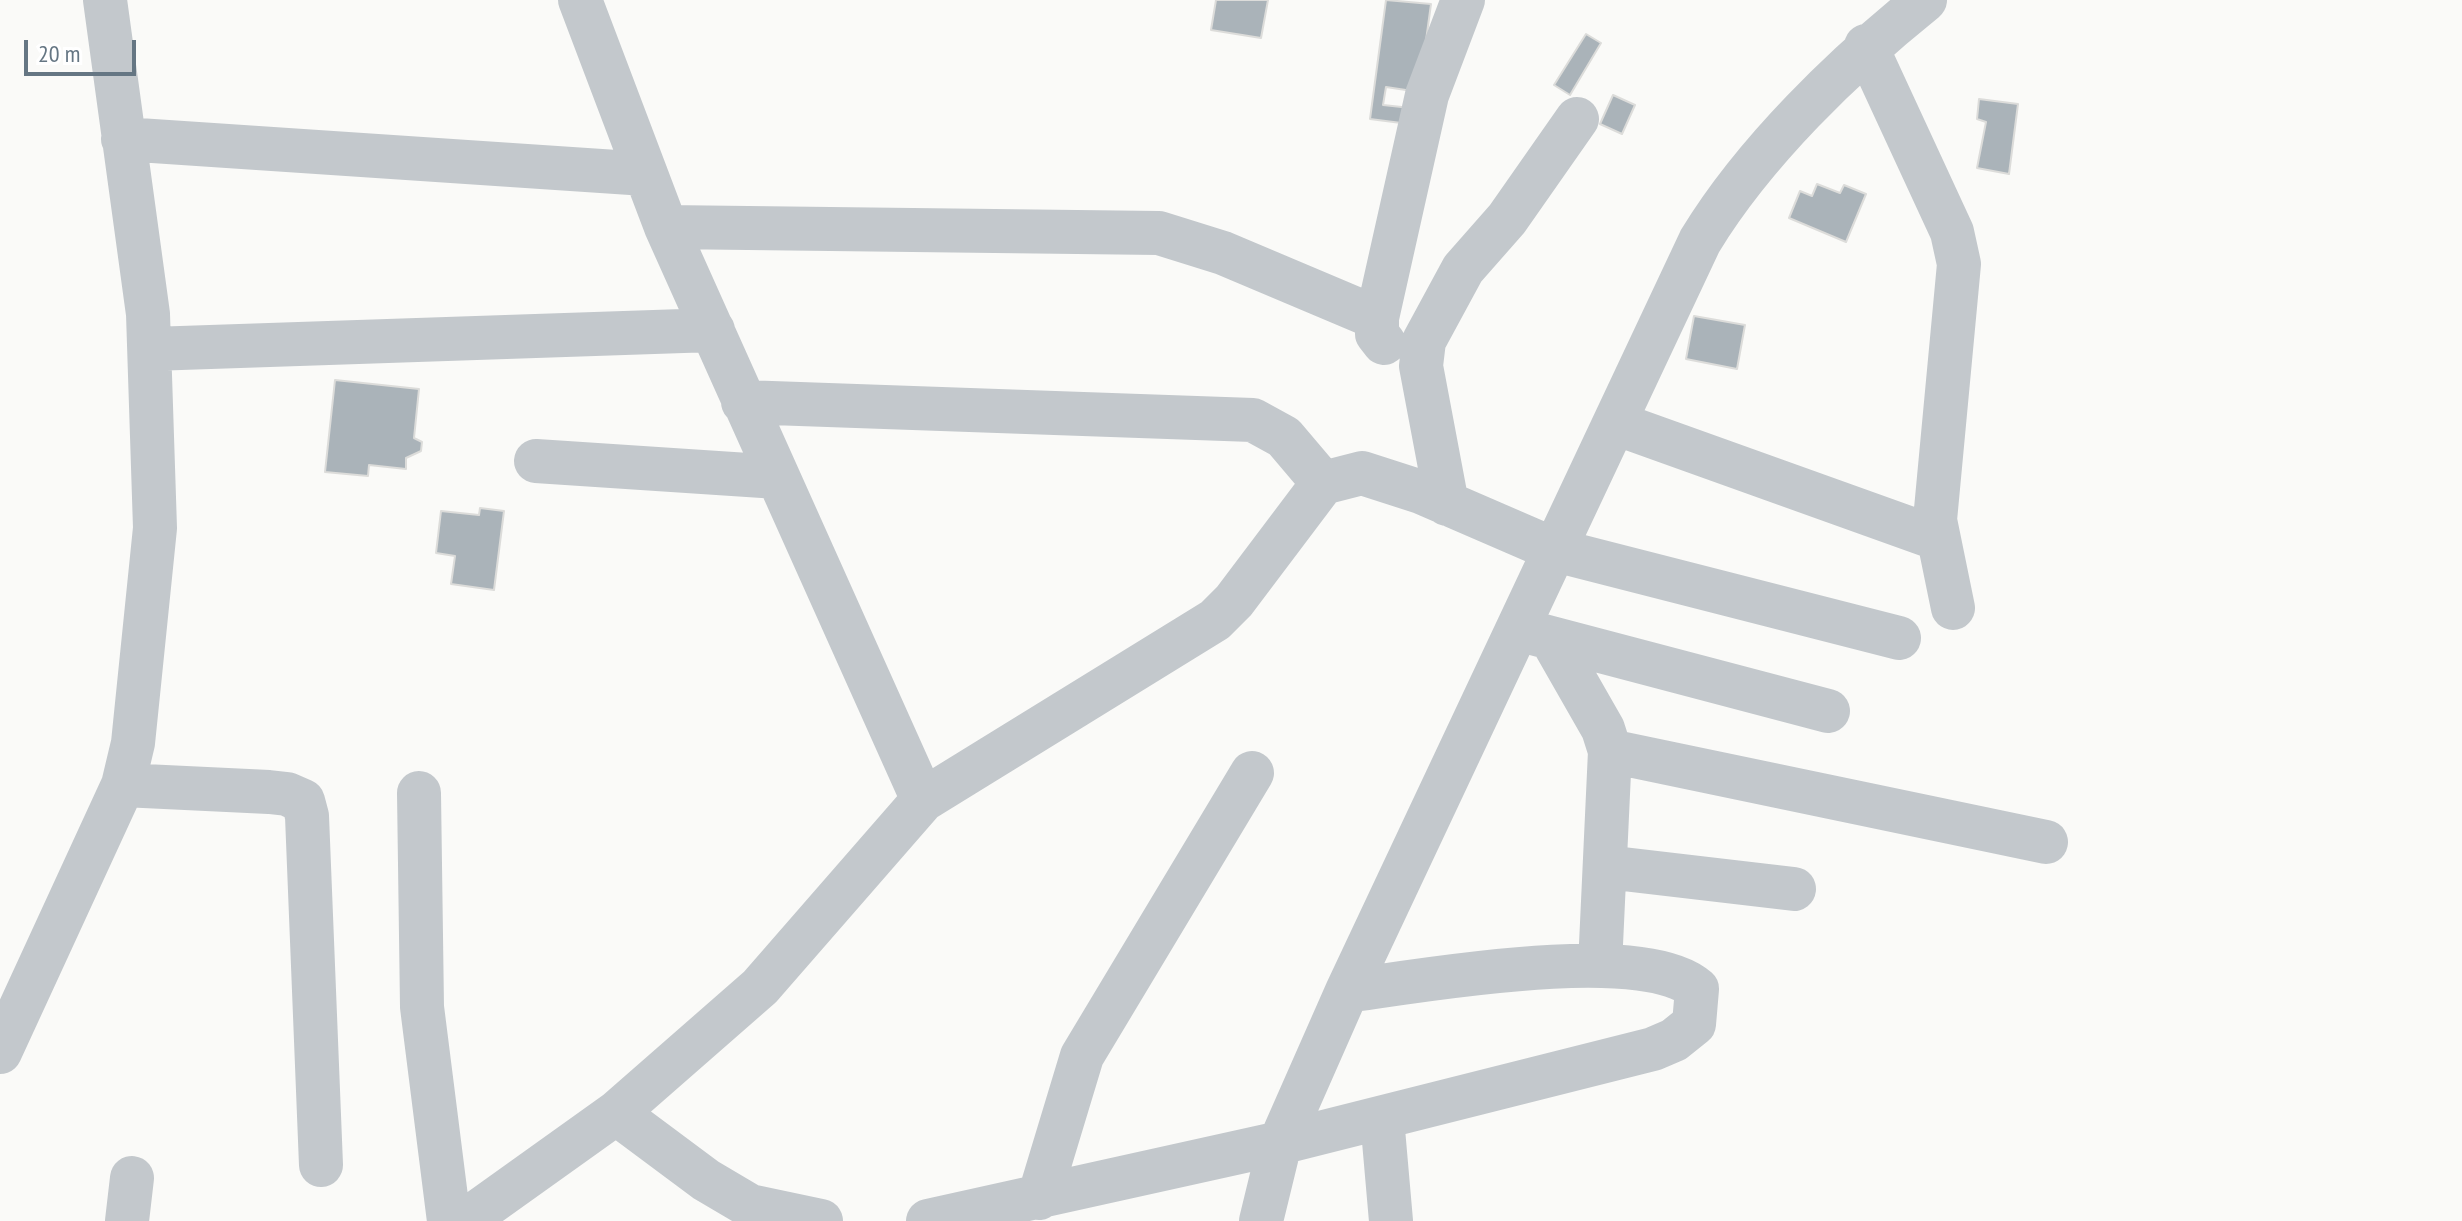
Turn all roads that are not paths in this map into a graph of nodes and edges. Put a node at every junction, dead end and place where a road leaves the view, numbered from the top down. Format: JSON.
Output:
{"nodes":[{"id":1,"x":105,"y":0,"type":"edge"},
{"id":2,"x":580,"y":0,"type":"edge"},
{"id":3,"x":1463,"y":0,"type":"edge"},
{"id":4,"x":1917,"y":2,"type":"edge"},
{"id":5,"x":1866,"y":46,"type":"junction"},
{"id":6,"x":1577,"y":119,"type":"dead end"},
{"id":7,"x":123,"y":139,"type":"junction"},
{"id":8,"x":646,"y":174,"type":"junction"},
{"id":9,"x":666,"y":227,"type":"junction"},
{"id":10,"x":713,"y":330,"type":"junction"},
{"id":11,"x":1398,"y":341,"type":"junction"},
{"id":12,"x":151,"y":349,"type":"junction"},
{"id":13,"x":743,"y":402,"type":"junction"},
{"id":14,"x":1615,"y":423,"type":"junction"},
{"id":15,"x":536,"y":461,"type":"dead end"},
{"id":16,"x":778,"y":477,"type":"junction"},
{"id":17,"x":1342,"y":478,"type":"junction"},
{"id":18,"x":1434,"y":498,"type":"junction"},
{"id":19,"x":1936,"y":538,"type":"junction"},
{"id":20,"x":1555,"y":550,"type":"junction"},
{"id":21,"x":1953,"y":608,"type":"dead end"},
{"id":22,"x":1535,"y":634,"type":"junction"},
{"id":23,"x":1899,"y":638,"type":"dead end"},
{"id":24,"x":1828,"y":711,"type":"dead end"},
{"id":25,"x":1610,"y":751,"type":"junction"},
{"id":26,"x":1252,"y":773,"type":"dead end"},
{"id":27,"x":123,"y":785,"type":"junction"},
{"id":28,"x":419,"y":793,"type":"dead end"},
{"id":29,"x":923,"y":800,"type":"junction"},
{"id":30,"x":2046,"y":842,"type":"dead end"},
{"id":31,"x":1606,"y":867,"type":"junction"},
{"id":32,"x":1794,"y":889,"type":"dead end"},
{"id":33,"x":1600,"y":966,"type":"junction"},
{"id":34,"x":1347,"y":991,"type":"junction"},
{"id":35,"x":0,"y":1052,"type":"edge"},
{"id":36,"x":616,"y":1113,"type":"junction"},
{"id":37,"x":1382,"y":1118,"type":"junction"},
{"id":38,"x":1280,"y":1143,"type":"junction"},
{"id":39,"x":321,"y":1165,"type":"dead end"},
{"id":40,"x":132,"y":1178,"type":"dead end"},
{"id":41,"x":1039,"y":1198,"type":"junction"},
{"id":42,"x":127,"y":1221,"type":"edge"},
{"id":43,"x":449,"y":1221,"type":"edge"},
{"id":44,"x":465,"y":1221,"type":"edge"},
{"id":45,"x":821,"y":1221,"type":"edge"},
{"id":46,"x":928,"y":1221,"type":"edge"},
{"id":47,"x":1261,"y":1221,"type":"edge"},
{"id":48,"x":1391,"y":1221,"type":"edge"}],
"edges":[{"from":1,"to":7,"type":"street"},
{"from":2,"to":8,"type":"street"},
{"from":3,"to":11,"type":"street"},
{"from":4,"to":5,"type":"street"},
{"from":5,"to":14,"type":"street"},
{"from":5,"to":19,"type":"street"},
{"from":6,"to":11,"type":"street"},
{"from":7,"to":8,"type":"street"},
{"from":7,"to":12,"type":"street"},
{"from":8,"to":9,"type":"street"},
{"from":9,"to":10,"type":"street"},
{"from":9,"to":11,"type":"street"},
{"from":10,"to":12,"type":"street"},
{"from":10,"to":13,"type":"street"},
{"from":11,"to":18,"type":"street"},
{"from":12,"to":27,"type":"street"},
{"from":13,"to":16,"type":"street"},
{"from":13,"to":17,"type":"street"},
{"from":14,"to":19,"type":"street"},
{"from":14,"to":20,"type":"street"},
{"from":15,"to":16,"type":"street"},
{"from":16,"to":29,"type":"street"},
{"from":17,"to":18,"type":"street"},
{"from":17,"to":29,"type":"street"},
{"from":18,"to":20,"type":"street"},
{"from":19,"to":21,"type":"street"},
{"from":20,"to":22,"type":"street"},
{"from":20,"to":23,"type":"street"},
{"from":22,"to":24,"type":"street"},
{"from":22,"to":25,"type":"street"},
{"from":22,"to":34,"type":"street"},
{"from":25,"to":30,"type":"street"},
{"from":25,"to":31,"type":"street"},
{"from":26,"to":41,"type":"street"},
{"from":27,"to":35,"type":"street"},
{"from":27,"to":39,"type":"street"},
{"from":28,"to":43,"type":"street"},
{"from":29,"to":36,"type":"street"},
{"from":31,"to":32,"type":"street"},
{"from":31,"to":33,"type":"street"},
{"from":33,"to":34,"type":"street"},
{"from":33,"to":37,"type":"street"},
{"from":34,"to":38,"type":"street"},
{"from":36,"to":44,"type":"street"},
{"from":36,"to":45,"type":"street"},
{"from":37,"to":38,"type":"street"},
{"from":37,"to":48,"type":"street"},
{"from":38,"to":41,"type":"street"},
{"from":38,"to":47,"type":"street"},
{"from":40,"to":42,"type":"street"},
{"from":41,"to":46,"type":"street"}]}
